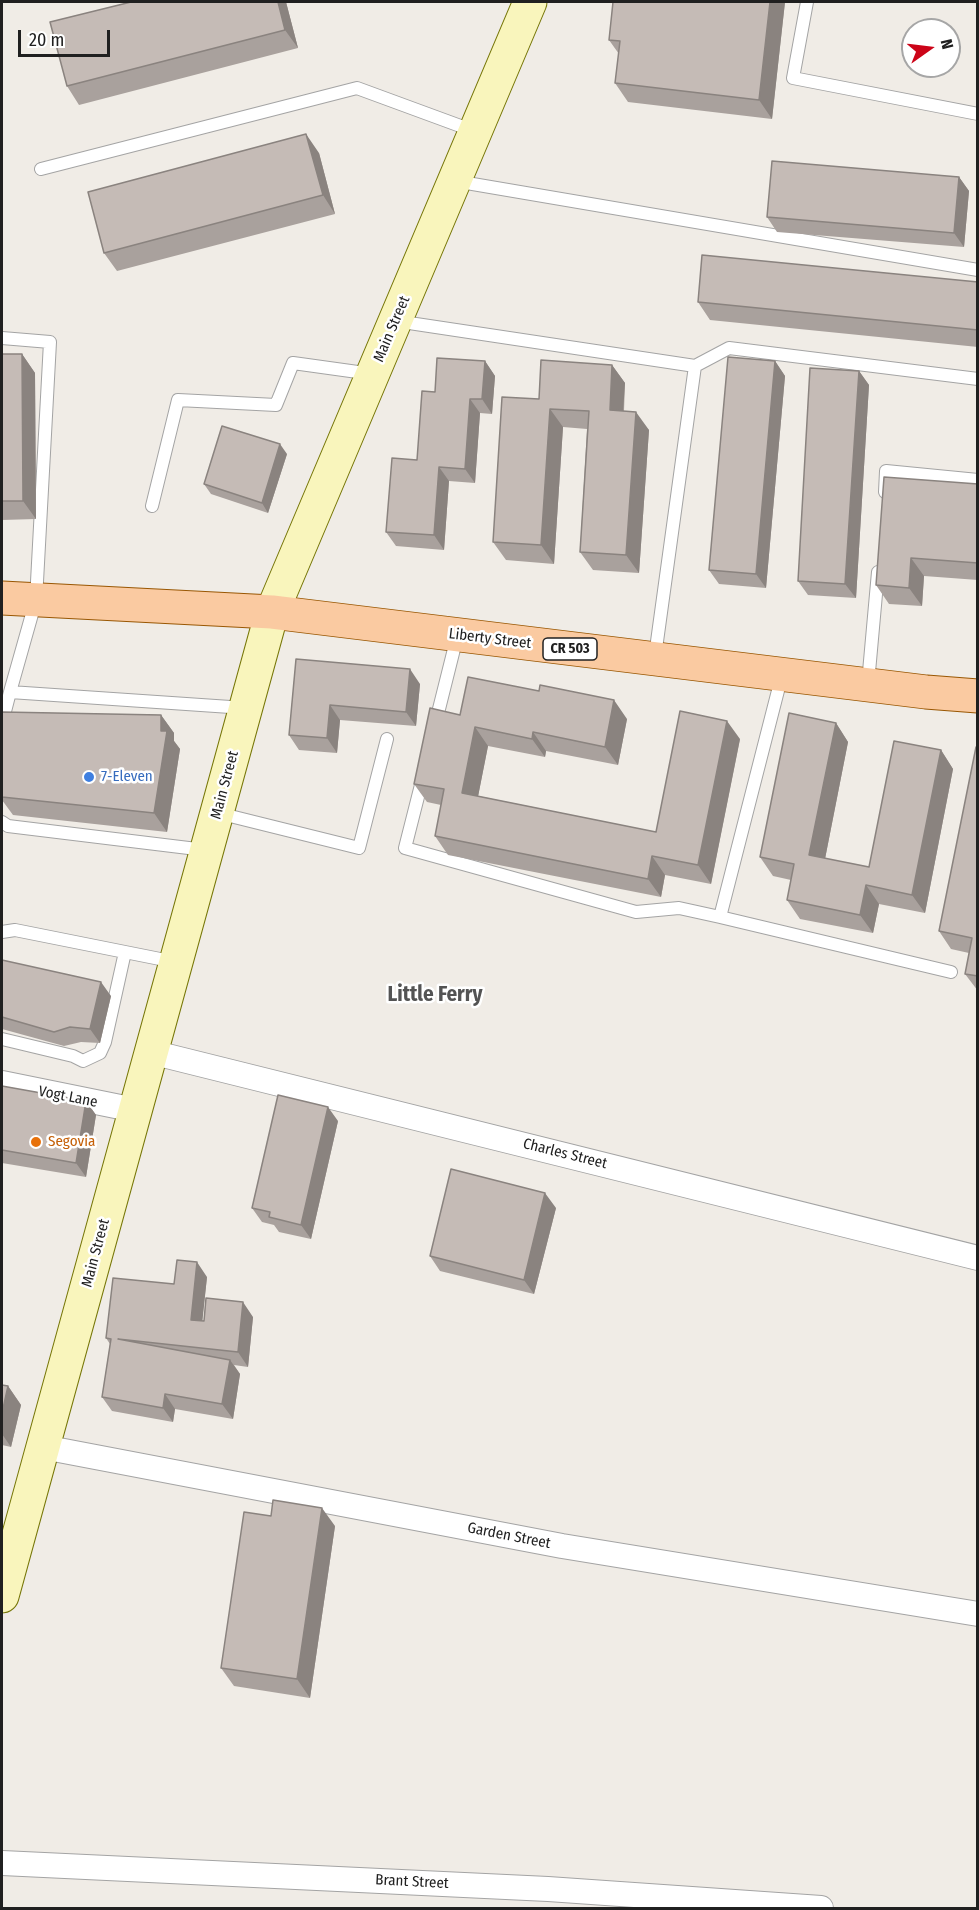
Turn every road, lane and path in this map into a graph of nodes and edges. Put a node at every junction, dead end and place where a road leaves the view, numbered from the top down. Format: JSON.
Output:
{"nodes":[{"id":1,"x":530,"y":2,"type":"edge"},
{"id":2,"x":807,"y":2,"type":"edge"},
{"id":3,"x":978,"y":114,"type":"edge"},
{"id":4,"x":475,"y":131,"type":"junction"},
{"id":5,"x":41,"y":169,"type":"dead end"},
{"id":6,"x":454,"y":181,"type":"junction"},
{"id":7,"x":978,"y":270,"type":"edge"},
{"id":8,"x":395,"y":321,"type":"junction"},
{"id":9,"x":2,"y":338,"type":"edge"},
{"id":10,"x":695,"y":366,"type":"junction"},
{"id":11,"x":373,"y":374,"type":"junction"},
{"id":12,"x":978,"y":380,"type":"edge"},
{"id":13,"x":978,"y":480,"type":"edge"},
{"id":14,"x":152,"y":506,"type":"dead end"},
{"id":15,"x":883,"y":506,"type":"edge"},
{"id":16,"x":879,"y":554,"type":"edge"},
{"id":17,"x":2,"y":598,"type":"edge"},
{"id":18,"x":36,"y":600,"type":"junction"},
{"id":19,"x":272,"y":612,"type":"junction"},
{"id":20,"x":457,"y":635,"type":"junction"},
{"id":21,"x":655,"y":659,"type":"junction"},
{"id":22,"x":783,"y":674,"type":"junction"},
{"id":23,"x":868,"y":685,"type":"junction"},
{"id":24,"x":10,"y":692,"type":"junction"},
{"id":25,"x":978,"y":696,"type":"edge"},
{"id":26,"x":246,"y":708,"type":"junction"},
{"id":27,"x":2,"y":723,"type":"edge"},
{"id":28,"x":433,"y":736,"type":"edge"},
{"id":29,"x":387,"y":739,"type":"dead end"},
{"id":30,"x":424,"y":769,"type":"edge"},
{"id":31,"x":217,"y":813,"type":"junction"},
{"id":32,"x":2,"y":822,"type":"edge"},
{"id":33,"x":206,"y":850,"type":"junction"},
{"id":34,"x":720,"y":917,"type":"junction"},
{"id":35,"x":2,"y":932,"type":"edge"},
{"id":36,"x":125,"y":952,"type":"junction"},
{"id":37,"x":176,"y":962,"type":"junction"},
{"id":38,"x":951,"y":972,"type":"dead end"},
{"id":39,"x":2,"y":1039,"type":"edge"},
{"id":40,"x":151,"y":1052,"type":"junction"},
{"id":41,"x":2,"y":1083,"type":"edge"},
{"id":42,"x":135,"y":1110,"type":"junction"},
{"id":43,"x":978,"y":1258,"type":"edge"},
{"id":44,"x":43,"y":1447,"type":"junction"},
{"id":45,"x":10,"y":1534,"type":"edge"},
{"id":46,"x":2,"y":1596,"type":"edge"},
{"id":47,"x":978,"y":1614,"type":"edge"},
{"id":48,"x":2,"y":1863,"type":"edge"},
{"id":49,"x":821,"y":1908,"type":"edge"}],
"edges":[{"from":1,"to":4,"type":"street","name":"Main Street"},
{"from":2,"to":3,"type":"lane"},
{"from":4,"to":5,"type":"lane"},
{"from":4,"to":6,"type":"street","name":"Main Street"},
{"from":6,"to":7,"type":"lane"},
{"from":6,"to":8,"type":"street","name":"Main Street"},
{"from":8,"to":10,"type":"lane"},
{"from":8,"to":11,"type":"street","name":"Main Street"},
{"from":9,"to":18,"type":"lane"},
{"from":10,"to":12,"type":"lane"},
{"from":10,"to":21,"type":"lane"},
{"from":11,"to":14,"type":"lane"},
{"from":11,"to":19,"type":"street","name":"Main Street"},
{"from":13,"to":15,"type":"lane"},
{"from":16,"to":23,"type":"lane"},
{"from":17,"to":18,"type":"main road","name":"Liberty Street","number":"CR 503"},
{"from":18,"to":19,"type":"main road","name":"Liberty Street","number":"CR 503"},
{"from":18,"to":24,"type":"lane"},
{"from":19,"to":20,"type":"main road","name":"Liberty Street","number":"CR 503"},
{"from":19,"to":26,"type":"street","name":"Main Street"},
{"from":20,"to":21,"type":"main road","name":"Liberty Street","number":"CR 503"},
{"from":20,"to":28,"type":"lane"},
{"from":21,"to":22,"type":"main road","name":"Liberty Street","number":"CR 503"},
{"from":22,"to":23,"type":"main road","name":"Liberty Street","number":"CR 503"},
{"from":22,"to":34,"type":"lane"},
{"from":23,"to":25,"type":"main road","name":"Liberty Street","number":"CR 503"},
{"from":24,"to":26,"type":"lane"},
{"from":24,"to":27,"type":"lane"},
{"from":26,"to":31,"type":"street","name":"Main Street"},
{"from":29,"to":31,"type":"lane"},
{"from":30,"to":34,"type":"lane"},
{"from":31,"to":33,"type":"street","name":"Main Street"},
{"from":32,"to":33,"type":"lane"},
{"from":33,"to":37,"type":"street","name":"Main Street"},
{"from":34,"to":38,"type":"lane"},
{"from":35,"to":36,"type":"lane"},
{"from":36,"to":37,"type":"lane"},
{"from":36,"to":39,"type":"lane"},
{"from":37,"to":40,"type":"street","name":"Main Street"},
{"from":40,"to":42,"type":"street","name":"Main Street"},
{"from":40,"to":43,"type":"street","name":"Charles Street"},
{"from":41,"to":42,"type":"street","name":"Vogt Lane"},
{"from":42,"to":44,"type":"street","name":"Main Street"},
{"from":44,"to":45,"type":"street","name":"Main Street"},
{"from":44,"to":47,"type":"street","name":"Garden Street"},
{"from":45,"to":46,"type":"street","name":"Main Street"},
{"from":48,"to":49,"type":"street","name":"Brant Street"}]}
